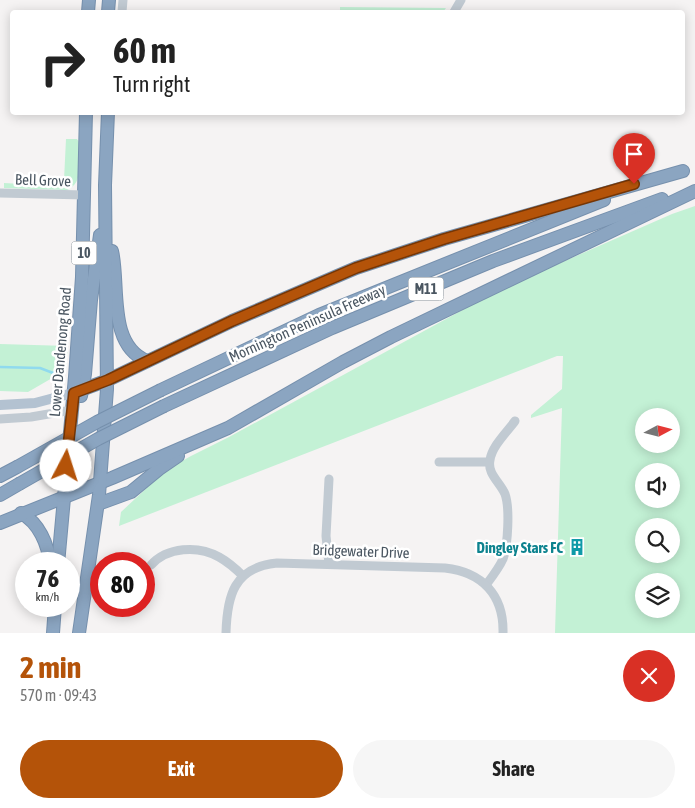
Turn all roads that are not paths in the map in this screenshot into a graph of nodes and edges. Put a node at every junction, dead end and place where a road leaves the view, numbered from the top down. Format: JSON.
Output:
{"nodes":[{"id":1,"x":86,"y":115,"type":"edge"},
{"id":2,"x":108,"y":115,"type":"edge"},
{"id":3,"x":689,"y":169,"type":"edge"},
{"id":4,"x":695,"y":186,"type":"edge"},
{"id":5,"x":695,"y":190,"type":"edge"},
{"id":6,"x":0,"y":193,"type":"edge"},
{"id":7,"x":85,"y":195,"type":"junction"},
{"id":8,"x":105,"y":199,"type":"junction"},
{"id":9,"x":106,"y":222,"type":"junction"},
{"id":10,"x":147,"y":361,"type":"junction"},
{"id":11,"x":108,"y":380,"type":"junction"},
{"id":12,"x":78,"y":392,"type":"junction"},
{"id":13,"x":0,"y":405,"type":"edge"},
{"id":14,"x":72,"y":410,"type":"junction"},
{"id":15,"x":0,"y":418,"type":"edge"},
{"id":16,"x":515,"y":421,"type":"dead end"},
{"id":17,"x":214,"y":434,"type":"junction"},
{"id":18,"x":439,"y":462,"type":"dead end"},
{"id":19,"x":489,"y":462,"type":"junction"},
{"id":20,"x":0,"y":476,"type":"edge"},
{"id":21,"x":329,"y":479,"type":"dead end"},
{"id":22,"x":100,"y":483,"type":"junction"},
{"id":23,"x":0,"y":495,"type":"edge"},
{"id":24,"x":63,"y":496,"type":"junction"},
{"id":25,"x":98,"y":504,"type":"junction"},
{"id":26,"x":21,"y":513,"type":"junction"},
{"id":27,"x":0,"y":523,"type":"edge"},
{"id":28,"x":48,"y":552,"type":"edge"},
{"id":29,"x":59,"y":552,"type":"edge"},
{"id":30,"x":155,"y":561,"type":"edge"},
{"id":31,"x":329,"y":564,"type":"junction"},
{"id":32,"x":243,"y":576,"type":"junction"},
{"id":33,"x":486,"y":585,"type":"junction"},
{"id":34,"x":51,"y":617,"type":"edge"},
{"id":35,"x":54,"y":617,"type":"edge"},
{"id":36,"x":52,"y":633,"type":"edge"},
{"id":37,"x":79,"y":633,"type":"edge"},
{"id":38,"x":226,"y":633,"type":"edge"},
{"id":39,"x":503,"y":633,"type":"edge"}],
"edges":[{"from":1,"to":7,"type":"highway","name":"Lower Dandenong Road","number":"10"},
{"from":2,"to":8,"type":"highway","number":"10"},
{"from":3,"to":10,"type":"highway"},
{"from":3,"to":20,"type":"highway","name":"Mornington Peninsula Freeway","number":"M11","bridge":true},
{"from":4,"to":23,"type":"highway","name":"Mornington Peninsula Freeway","number":"M11","bridge":true},
{"from":5,"to":17,"type":"highway"},
{"from":6,"to":7,"type":"street","name":"Bell Grove"},
{"from":7,"to":12,"type":"highway","name":"Lower Dandenong Road","number":"10"},
{"from":8,"to":9,"type":"highway","number":"10"},
{"from":8,"to":12,"type":"highway"},
{"from":9,"to":10,"type":"highway"},
{"from":9,"to":11,"type":"highway","number":"10"},
{"from":10,"to":11,"type":"highway"},
{"from":11,"to":12,"type":"highway"},
{"from":11,"to":22,"type":"highway","number":"10"},
{"from":12,"to":13,"type":"main road"},
{"from":12,"to":14,"type":"highway"},
{"from":14,"to":15,"type":"street"},
{"from":14,"to":24,"type":"highway","name":"Lower Dandenong Road"},
{"from":16,"to":19,"type":"street"},
{"from":17,"to":22,"type":"highway"},
{"from":17,"to":25,"type":"highway"},
{"from":18,"to":19,"type":"street"},
{"from":19,"to":33,"type":"street"},
{"from":21,"to":31,"type":"street"},
{"from":22,"to":24,"type":"highway"},
{"from":22,"to":25,"type":"highway","number":"10"},
{"from":24,"to":26,"type":"highway"},
{"from":24,"to":29,"type":"highway","name":"Lower Dandenong Road"},
{"from":25,"to":37,"type":"highway","number":"10"},
{"from":26,"to":27,"type":"highway"},
{"from":26,"to":28,"type":"highway"},
{"from":30,"to":32,"type":"street"},
{"from":31,"to":32,"type":"street","name":"Bridgewater Drive"},
{"from":31,"to":33,"type":"street","name":"Bridgewater Drive"},
{"from":32,"to":38,"type":"street"},
{"from":33,"to":39,"type":"street","name":"Bridgewater Drive"},
{"from":34,"to":36,"type":"highway"},
{"from":35,"to":36,"type":"highway"}]}
